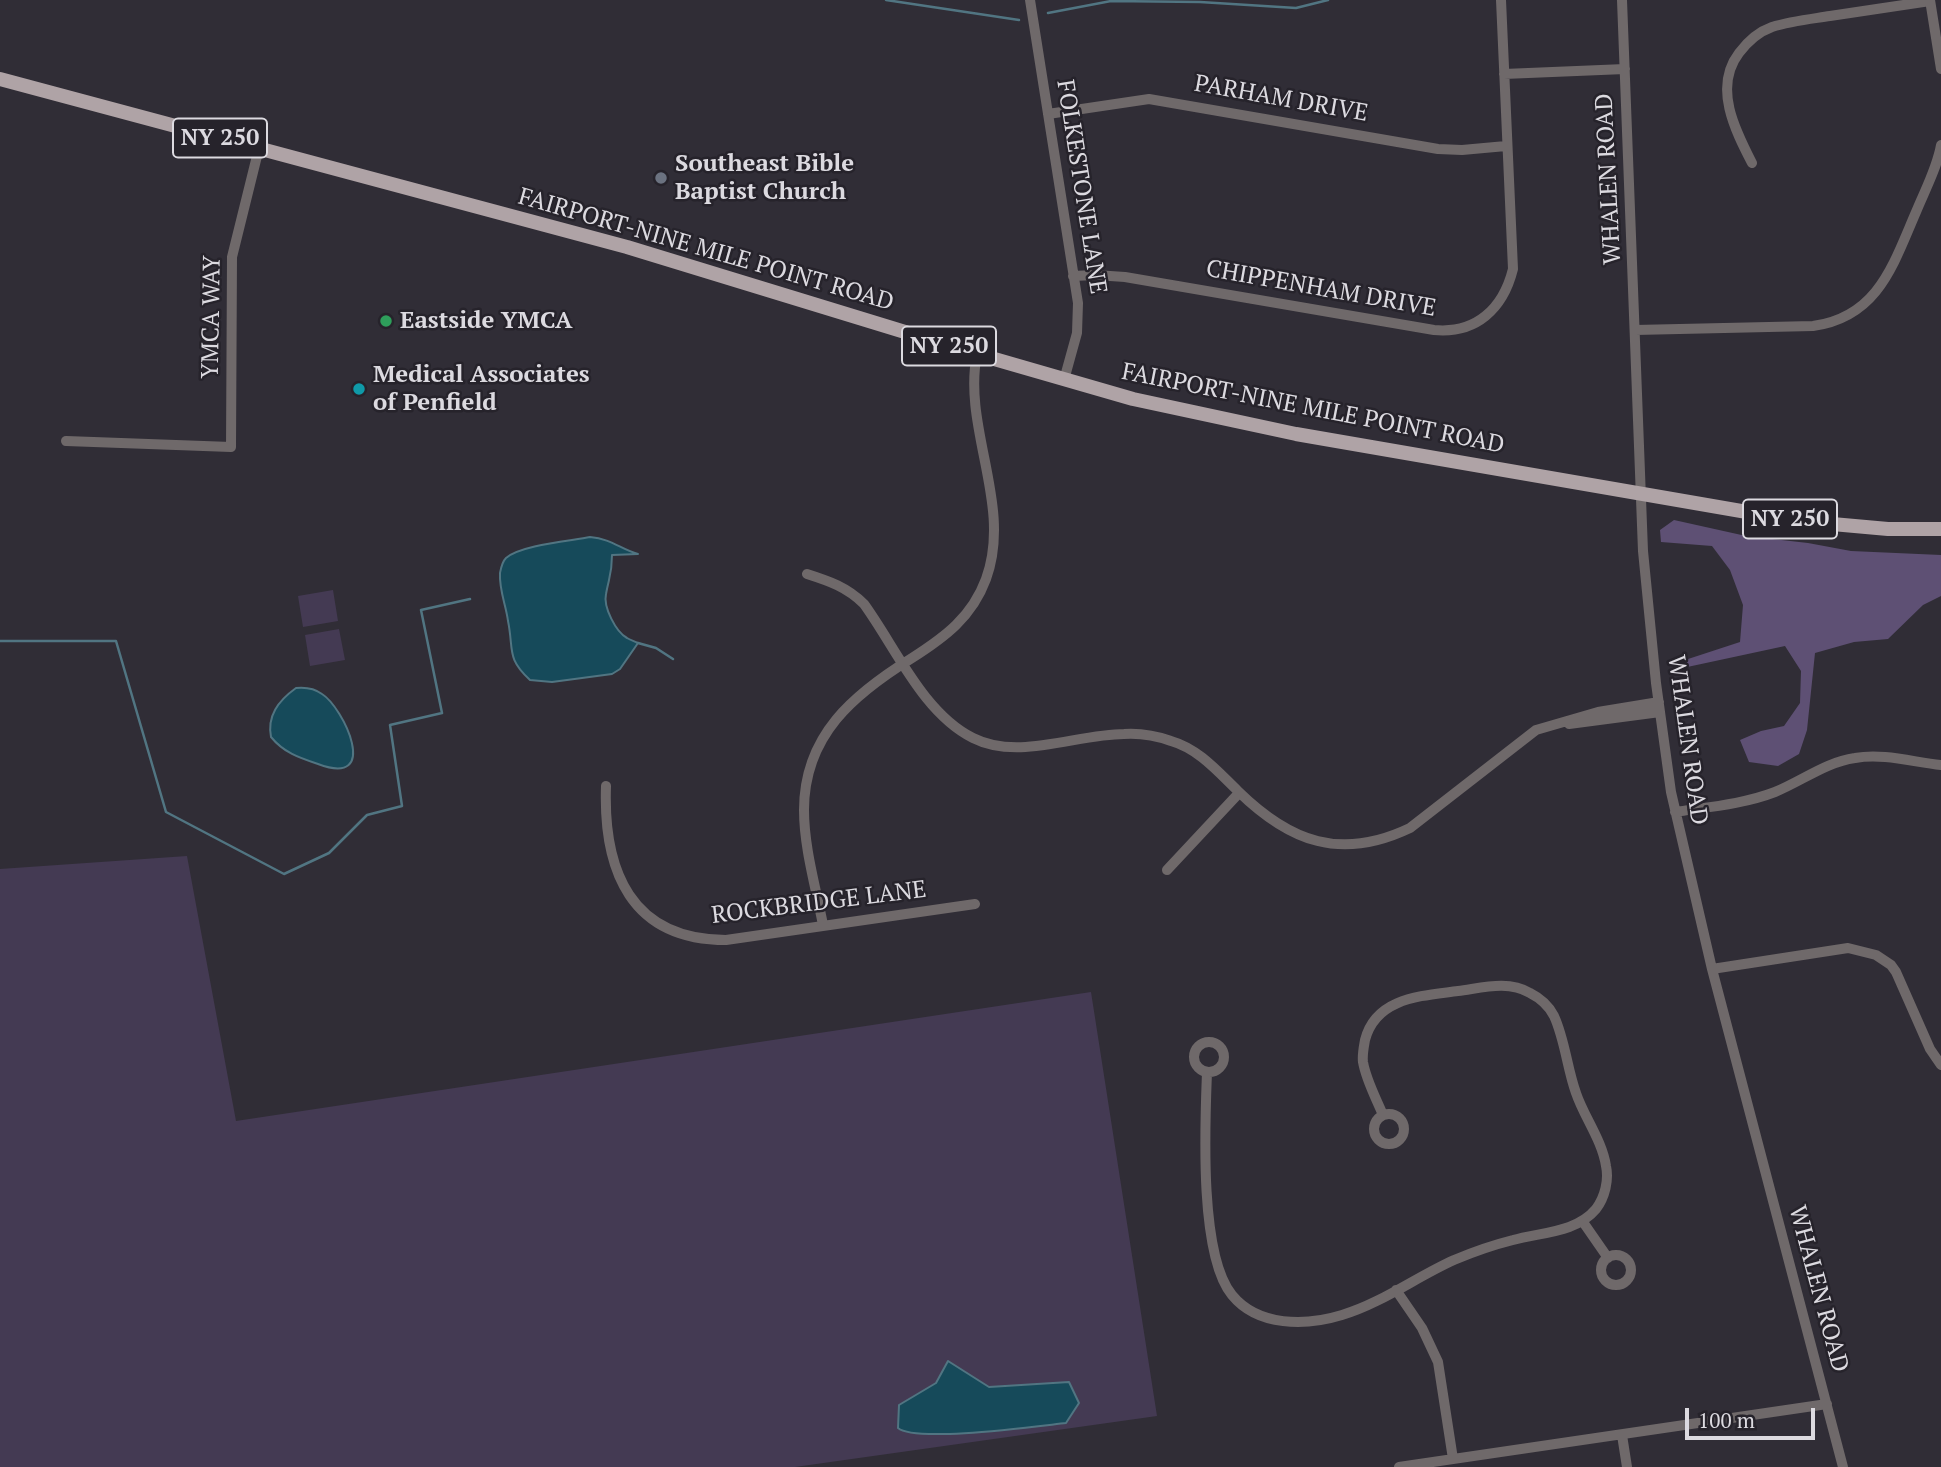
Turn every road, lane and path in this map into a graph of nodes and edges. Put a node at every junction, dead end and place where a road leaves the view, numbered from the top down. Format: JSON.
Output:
{"nodes":[{"id":1,"x":1030,"y":0,"type":"edge"},
{"id":2,"x":1501,"y":0,"type":"edge"},
{"id":3,"x":1622,"y":0,"type":"edge"},
{"id":4,"x":1930,"y":0,"type":"edge"},
{"id":5,"x":1625,"y":69,"type":"junction"},
{"id":6,"x":1941,"y":69,"type":"edge"},
{"id":7,"x":1504,"y":74,"type":"junction"},
{"id":8,"x":0,"y":79,"type":"edge"},
{"id":9,"x":1048,"y":114,"type":"junction"},
{"id":10,"x":1941,"y":145,"type":"edge"},
{"id":11,"x":1506,"y":146,"type":"junction"},
{"id":12,"x":259,"y":148,"type":"junction"},
{"id":13,"x":1752,"y":163,"type":"dead end"},
{"id":14,"x":1073,"y":276,"type":"junction"},
{"id":15,"x":1635,"y":330,"type":"junction"},
{"id":16,"x":977,"y":354,"type":"junction"},
{"id":17,"x":1064,"y":380,"type":"junction"},
{"id":18,"x":66,"y":441,"type":"dead end"},
{"id":19,"x":1641,"y":493,"type":"junction"},
{"id":20,"x":1941,"y":529,"type":"edge"},
{"id":21,"x":807,"y":574,"type":"dead end"},
{"id":22,"x":904,"y":663,"type":"junction"},
{"id":23,"x":1659,"y":707,"type":"junction"},
{"id":24,"x":1941,"y":765,"type":"edge"},
{"id":25,"x":606,"y":786,"type":"dead end"},
{"id":26,"x":1239,"y":793,"type":"junction"},
{"id":27,"x":1675,"y":812,"type":"junction"},
{"id":28,"x":1167,"y":870,"type":"dead end"},
{"id":29,"x":975,"y":904,"type":"dead end"},
{"id":30,"x":823,"y":925,"type":"junction"},
{"id":31,"x":1712,"y":969,"type":"junction"},
{"id":32,"x":1941,"y":1065,"type":"edge"},
{"id":33,"x":1207,"y":1072,"type":"dead end"},
{"id":34,"x":1383,"y":1115,"type":"dead end"},
{"id":35,"x":1583,"y":1222,"type":"junction"},
{"id":36,"x":1608,"y":1258,"type":"dead end"},
{"id":37,"x":1396,"y":1290,"type":"junction"},
{"id":38,"x":1827,"y":1404,"type":"junction"},
{"id":39,"x":1622,"y":1435,"type":"junction"},
{"id":40,"x":1453,"y":1460,"type":"junction"},
{"id":41,"x":1399,"y":1467,"type":"edge"},
{"id":42,"x":1627,"y":1467,"type":"edge"},
{"id":43,"x":1843,"y":1467,"type":"edge"}],
"edges":[{"from":1,"to":9,"type":"street","name":"FOLKESTONE LANE"},
{"from":2,"to":7,"type":"street","name":"CHIPPENHAM DRIVE"},
{"from":3,"to":5,"type":"street","name":"WHALEN ROAD"},
{"from":4,"to":6,"type":"street"},
{"from":4,"to":13,"type":"street"},
{"from":5,"to":7,"type":"street"},
{"from":5,"to":15,"type":"street","name":"WHALEN ROAD"},
{"from":7,"to":11,"type":"street","name":"CHIPPENHAM DRIVE"},
{"from":8,"to":12,"type":"main road","name":"FAIRPORT-NINE MILE POINT ROAD","number":"NY 250"},
{"from":9,"to":11,"type":"street","name":"PARHAM DRIVE"},
{"from":9,"to":14,"type":"street","name":"FOLKESTONE LANE"},
{"from":10,"to":15,"type":"street"},
{"from":11,"to":14,"type":"street","name":"CHIPPENHAM DRIVE"},
{"from":12,"to":16,"type":"main road","name":"FAIRPORT-NINE MILE POINT ROAD","number":"NY 250"},
{"from":12,"to":18,"type":"street","name":"YMCA WAY"},
{"from":14,"to":17,"type":"street","name":"FOLKESTONE LANE"},
{"from":15,"to":19,"type":"street","name":"WHALEN ROAD"},
{"from":16,"to":17,"type":"main road","name":"FAIRPORT-NINE MILE POINT ROAD","number":"NY 250"},
{"from":16,"to":22,"type":"street"},
{"from":17,"to":19,"type":"main road","name":"FAIRPORT-NINE MILE POINT ROAD","number":"NY 250"},
{"from":19,"to":20,"type":"main road","name":"FAIRPORT-NINE MILE POINT ROAD","number":"NY 250"},
{"from":19,"to":23,"type":"street","name":"WHALEN ROAD"},
{"from":21,"to":22,"type":"street"},
{"from":22,"to":26,"type":"street"},
{"from":22,"to":30,"type":"street"},
{"from":23,"to":26,"type":"street"},
{"from":23,"to":27,"type":"street","name":"WHALEN ROAD"},
{"from":24,"to":27,"type":"street"},
{"from":25,"to":30,"type":"street","name":"ROCKBRIDGE LANE"},
{"from":26,"to":28,"type":"street"},
{"from":27,"to":31,"type":"street","name":"WHALEN ROAD"},
{"from":29,"to":30,"type":"street","name":"ROCKBRIDGE LANE"},
{"from":31,"to":32,"type":"street"},
{"from":31,"to":38,"type":"street","name":"WHALEN ROAD"},
{"from":33,"to":37,"type":"street"},
{"from":34,"to":35,"type":"street"},
{"from":35,"to":36,"type":"street"},
{"from":35,"to":37,"type":"street"},
{"from":37,"to":40,"type":"street"},
{"from":38,"to":39,"type":"street"},
{"from":38,"to":43,"type":"street","name":"WHALEN ROAD"},
{"from":39,"to":40,"type":"street"},
{"from":39,"to":42,"type":"street"},
{"from":40,"to":41,"type":"street"}]}
